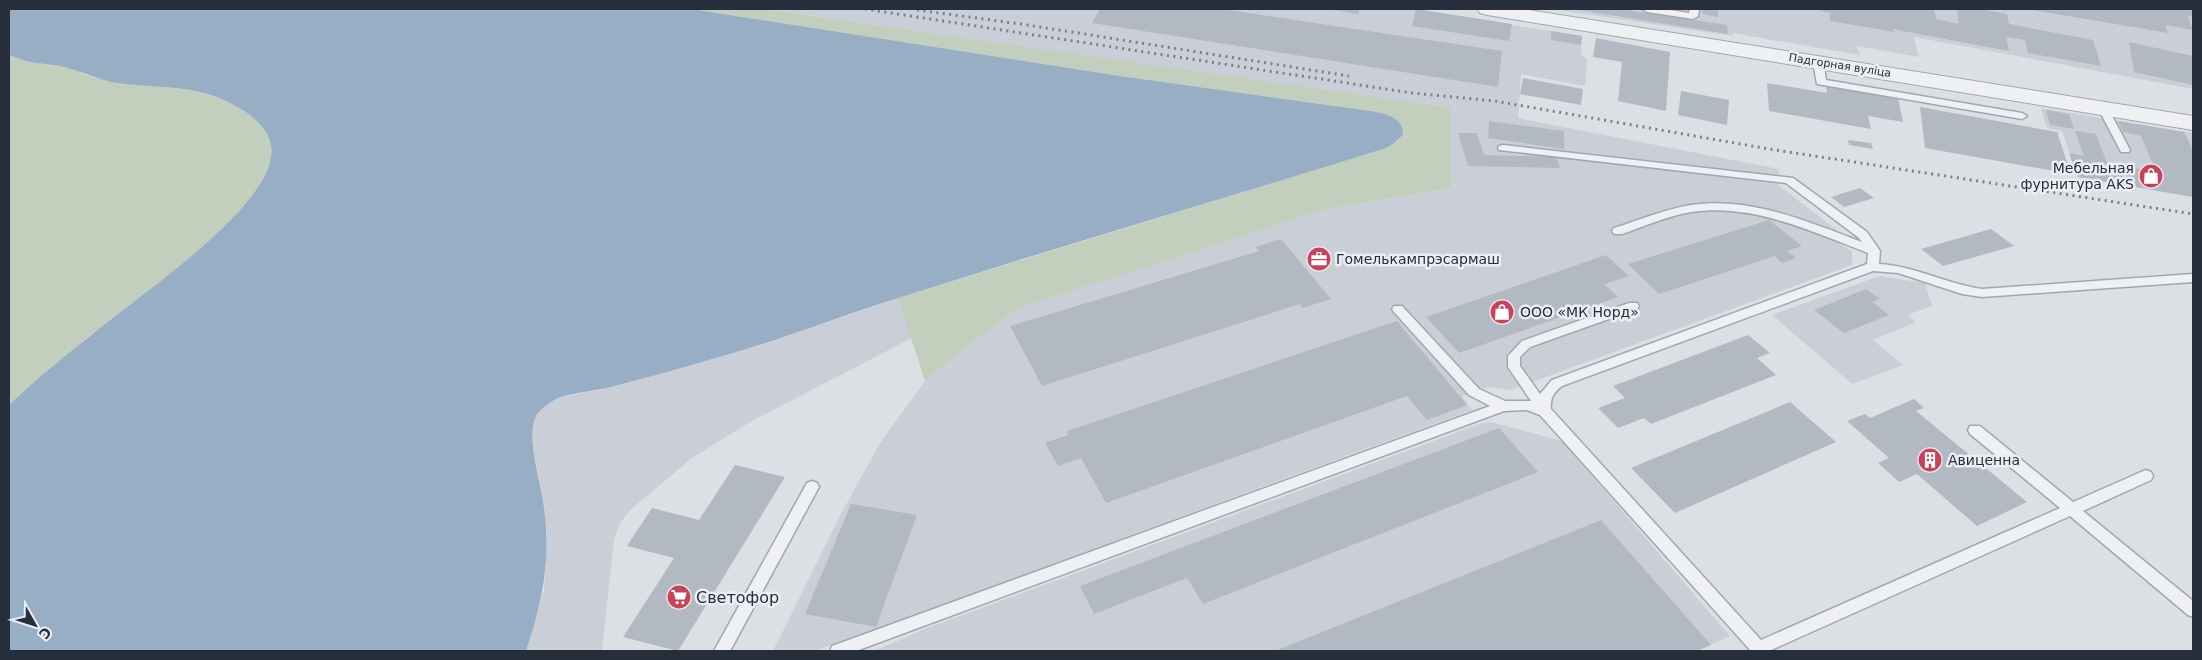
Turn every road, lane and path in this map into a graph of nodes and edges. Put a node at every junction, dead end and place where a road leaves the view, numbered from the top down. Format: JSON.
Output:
{"nodes":[{"id":1,"x":1486,"y":9,"type":"edge"},
{"id":2,"x":1647,"y":9,"type":"edge"},
{"id":3,"x":1694,"y":9,"type":"edge"},
{"id":4,"x":1818,"y":62,"type":"junction"},
{"id":5,"x":2103,"y":108,"type":"junction"},
{"id":6,"x":2022,"y":116,"type":"dead end"},
{"id":7,"x":2193,"y":123,"type":"edge"},
{"id":8,"x":1503,"y":148,"type":"dead end"},
{"id":9,"x":2124,"y":150,"type":"dead end"},
{"id":10,"x":1618,"y":231,"type":"dead end"},
{"id":11,"x":1874,"y":251,"type":"junction"},
{"id":12,"x":1872,"y":266,"type":"junction"},
{"id":13,"x":2193,"y":278,"type":"edge"},
{"id":14,"x":1633,"y":306,"type":"dead end"},
{"id":15,"x":1398,"y":309,"type":"dead end"},
{"id":16,"x":1502,"y":406,"type":"junction"},
{"id":17,"x":1546,"y":411,"type":"junction"},
{"id":18,"x":1975,"y":430,"type":"dead end"},
{"id":19,"x":2146,"y":476,"type":"dead end"},
{"id":20,"x":812,"y":487,"type":"dead end"},
{"id":21,"x":2070,"y":509,"type":"junction"},
{"id":22,"x":2193,"y":610,"type":"edge"},
{"id":23,"x":1760,"y":650,"type":"edge"},
{"id":24,"x":722,"y":651,"type":"edge"},
{"id":25,"x":838,"y":651,"type":"edge"}],
"edges":[{"from":1,"to":4,"type":"street","name":"Падгорная вуліца"},
{"from":2,"to":3,"type":"lane"},
{"from":4,"to":5,"type":"street","name":"Падгорная вуліца"},
{"from":4,"to":6,"type":"lane"},
{"from":5,"to":7,"type":"street","name":"Падгорная вуліца"},
{"from":5,"to":9,"type":"lane"},
{"from":8,"to":11,"type":"lane"},
{"from":10,"to":11,"type":"lane"},
{"from":11,"to":12,"type":"lane"},
{"from":12,"to":13,"type":"lane"},
{"from":12,"to":17,"type":"lane"},
{"from":14,"to":17,"type":"lane"},
{"from":15,"to":16,"type":"lane"},
{"from":16,"to":17,"type":"lane"},
{"from":16,"to":25,"type":"lane"},
{"from":17,"to":23,"type":"lane"},
{"from":18,"to":21,"type":"lane"},
{"from":19,"to":21,"type":"lane"},
{"from":20,"to":24,"type":"lane"},
{"from":21,"to":22,"type":"lane"},
{"from":21,"to":23,"type":"lane"}]}
